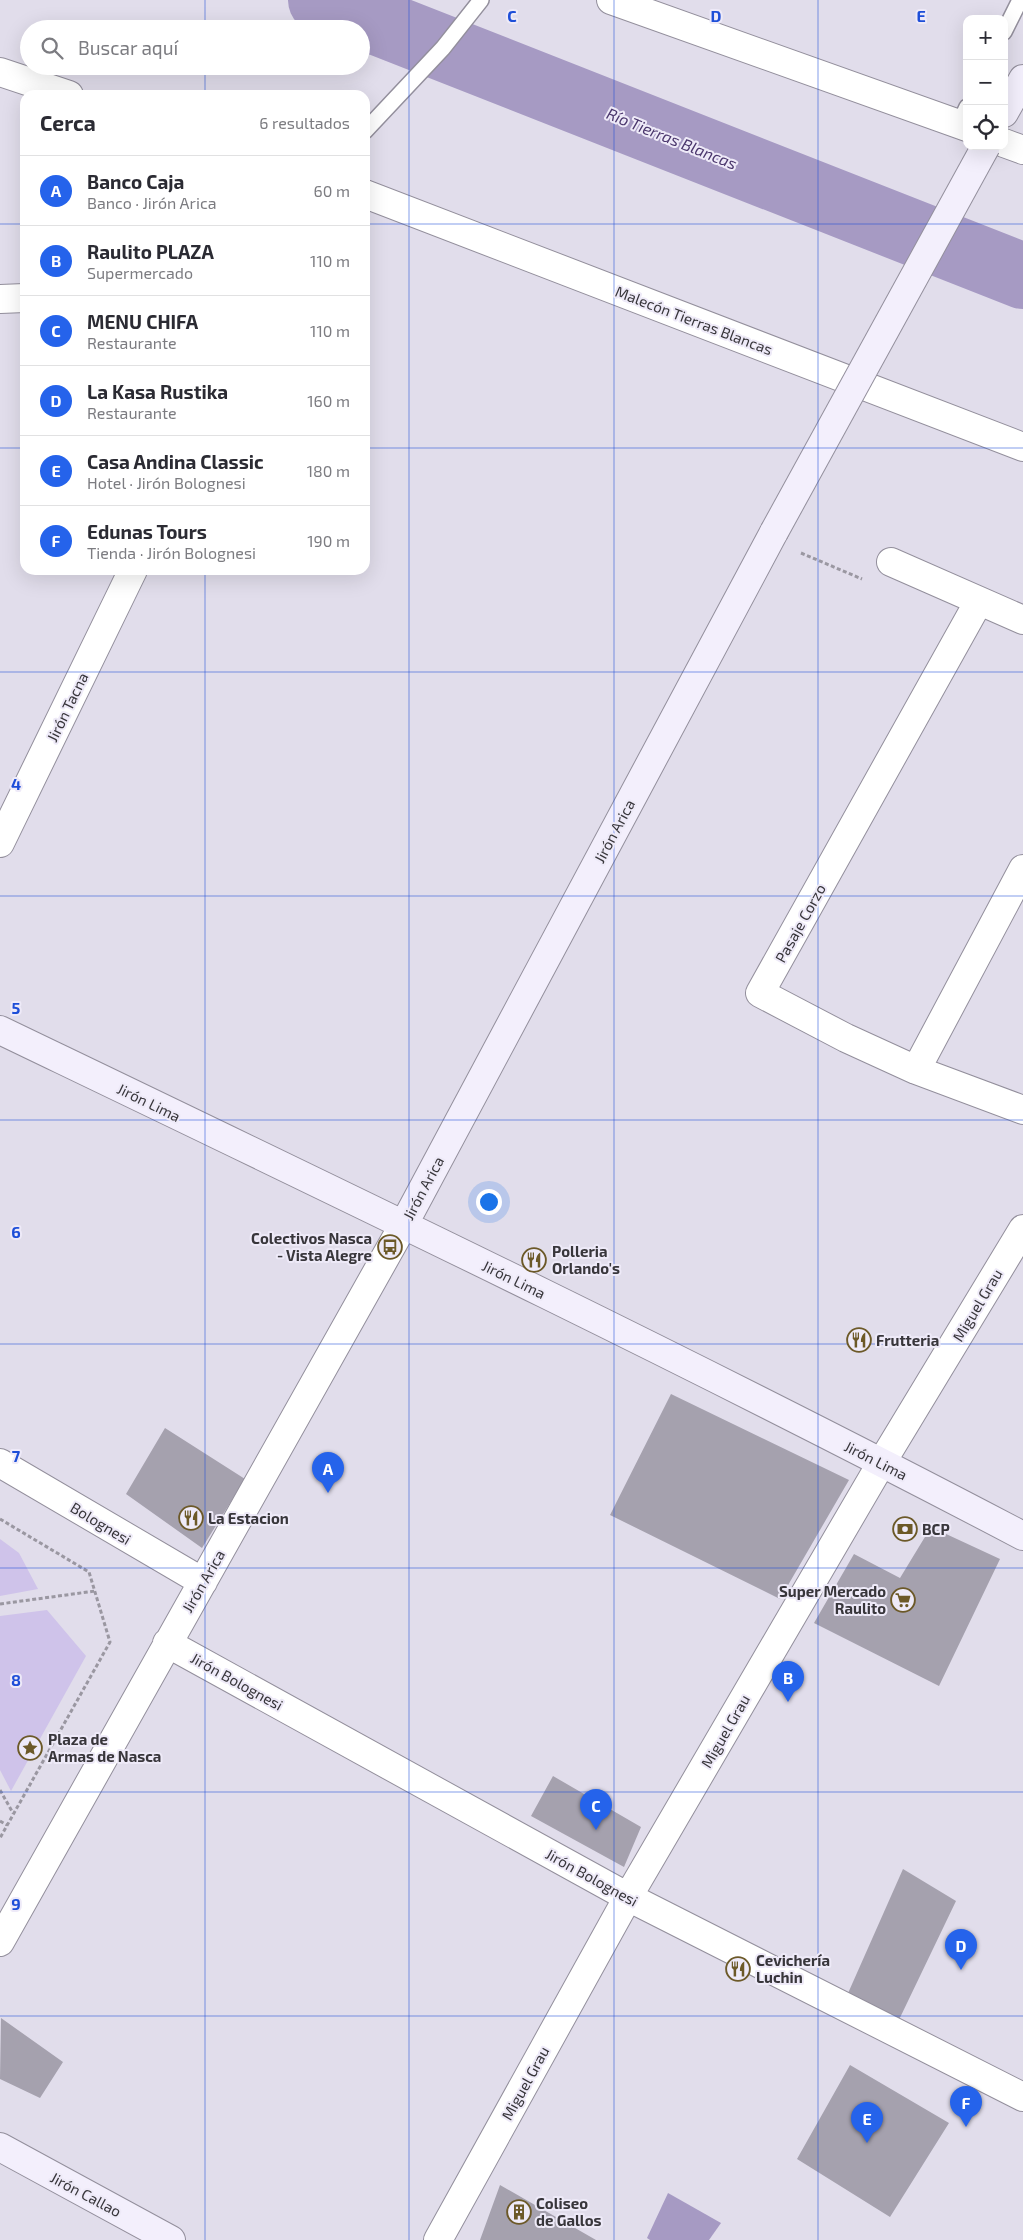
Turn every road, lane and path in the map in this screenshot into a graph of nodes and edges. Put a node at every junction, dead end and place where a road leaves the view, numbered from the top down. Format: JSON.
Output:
{"nodes":[{"id":1,"x":481,"y":0,"type":"edge"},
{"id":2,"x":611,"y":0,"type":"edge"},
{"id":3,"x":1020,"y":0,"type":"edge"},
{"id":4,"x":1008,"y":24,"type":"edge"},
{"id":5,"x":0,"y":72,"type":"edge"},
{"id":6,"x":1023,"y":79,"type":"edge"},
{"id":7,"x":54,"y":90,"type":"edge"},
{"id":8,"x":1008,"y":106,"type":"edge"},
{"id":9,"x":963,"y":119,"type":"edge"},
{"id":10,"x":370,"y":126,"type":"edge"},
{"id":11,"x":1008,"y":144,"type":"edge"},
{"id":12,"x":984,"y":150,"type":"edge"},
{"id":13,"x":1023,"y":150,"type":"edge"},
{"id":14,"x":370,"y":196,"type":"edge"},
{"id":15,"x":20,"y":298,"type":"edge"},
{"id":16,"x":0,"y":299,"type":"edge"},
{"id":17,"x":1023,"y":447,"type":"edge"},
{"id":18,"x":772,"y":536,"type":"junction"},
{"id":19,"x":891,"y":562,"type":"dead end"},
{"id":20,"x":132,"y":575,"type":"edge"},
{"id":21,"x":869,"y":582,"type":"dead end"},
{"id":22,"x":979,"y":601,"type":"junction"},
{"id":23,"x":1023,"y":620,"type":"edge"},
{"id":24,"x":0,"y":843,"type":"edge"},
{"id":25,"x":1023,"y":869,"type":"edge"},
{"id":26,"x":0,"y":1030,"type":"edge"},
{"id":27,"x":916,"y":1070,"type":"junction"},
{"id":28,"x":1023,"y":1110,"type":"edge"},
{"id":29,"x":404,"y":1224,"type":"junction"},
{"id":30,"x":1023,"y":1229,"type":"edge"},
{"id":31,"x":882,"y":1462,"type":"junction"},
{"id":32,"x":0,"y":1463,"type":"edge"},
{"id":33,"x":0,"y":1519,"type":"edge"},
{"id":34,"x":1023,"y":1536,"type":"edge"},
{"id":35,"x":202,"y":1582,"type":"junction"},
{"id":36,"x":95,"y":1591,"type":"junction"},
{"id":37,"x":0,"y":1604,"type":"edge"},
{"id":38,"x":167,"y":1643,"type":"junction"},
{"id":39,"x":0,"y":1790,"type":"edge"},
{"id":40,"x":14,"y":1814,"type":"junction"},
{"id":41,"x":0,"y":1821,"type":"edge"},
{"id":42,"x":7,"y":1825,"type":"junction"},
{"id":43,"x":0,"y":1838,"type":"edge"},
{"id":44,"x":628,"y":1897,"type":"junction"},
{"id":45,"x":0,"y":1942,"type":"edge"},
{"id":46,"x":1023,"y":2098,"type":"edge"},
{"id":47,"x":0,"y":2147,"type":"edge"},
{"id":48,"x":172,"y":2240,"type":"edge"},
{"id":49,"x":438,"y":2240,"type":"edge"}],
"edges":[{"from":1,"to":10,"type":"lane"},
{"from":2,"to":9,"type":"street"},
{"from":3,"to":4,"type":"lane"},
{"from":5,"to":7,"type":"street"},
{"from":6,"to":8,"type":"street"},
{"from":11,"to":13,"type":"street"},
{"from":12,"to":18,"type":"street","name":"Jirón Arica","bridge":true},
{"from":14,"to":17,"type":"street","name":"Malecón Tierras Blancas"},
{"from":15,"to":16,"type":"street"},
{"from":18,"to":21,"type":"path"},
{"from":18,"to":29,"type":"street","name":"Jirón Arica"},
{"from":19,"to":22,"type":"street"},
{"from":20,"to":24,"type":"street","name":"Jirón Tacna"},
{"from":22,"to":23,"type":"street"},
{"from":22,"to":27,"type":"street","name":"Pasaje Corzo"},
{"from":25,"to":27,"type":"street"},
{"from":26,"to":29,"type":"street","name":"Jirón Lima"},
{"from":27,"to":28,"type":"street","name":"Pasaje Corzo"},
{"from":29,"to":31,"type":"street","name":"Jirón Lima"},
{"from":29,"to":35,"type":"street","name":"Jirón Arica"},
{"from":30,"to":31,"type":"street","name":"Miguel Grau"},
{"from":31,"to":34,"type":"street","name":"Jirón Lima"},
{"from":31,"to":44,"type":"street","name":"Miguel Grau"},
{"from":32,"to":35,"type":"street","name":"Bolognesi"},
{"from":33,"to":36,"type":"path"},
{"from":35,"to":38,"type":"street","name":"Jirón Arica"},
{"from":36,"to":37,"type":"path"},
{"from":36,"to":40,"type":"path"},
{"from":38,"to":44,"type":"street","name":"Jirón Bolognesi"},
{"from":38,"to":45,"type":"street","name":"Jirón Arica"},
{"from":39,"to":40,"type":"path"},
{"from":40,"to":42,"type":"path"},
{"from":41,"to":42,"type":"path"},
{"from":42,"to":43,"type":"path"},
{"from":44,"to":46,"type":"street","name":"Jirón Bolognesi"},
{"from":44,"to":49,"type":"street","name":"Miguel Grau"},
{"from":47,"to":48,"type":"street","name":"Jirón Callao"}]}
